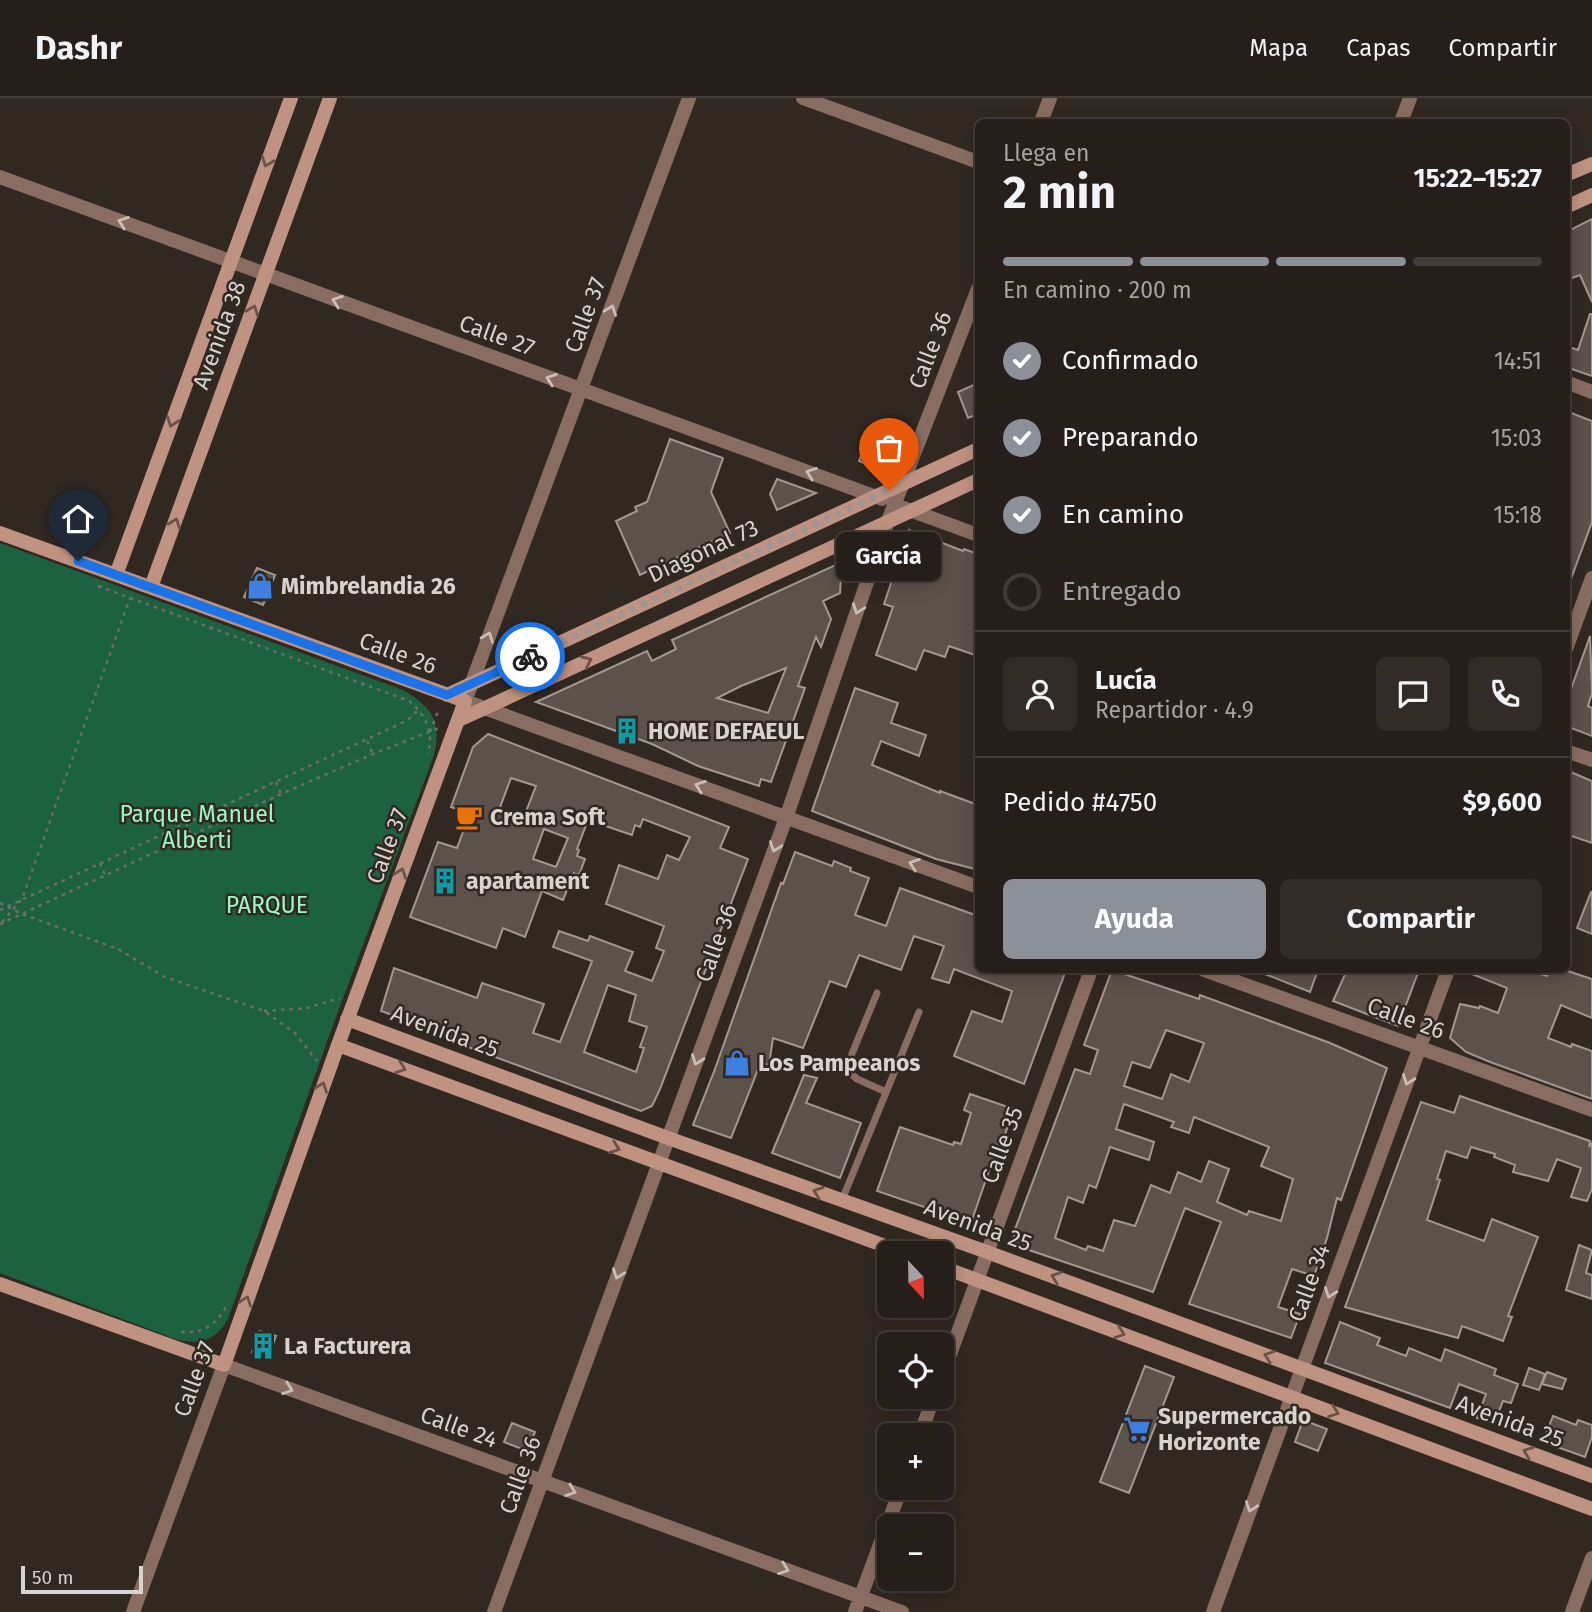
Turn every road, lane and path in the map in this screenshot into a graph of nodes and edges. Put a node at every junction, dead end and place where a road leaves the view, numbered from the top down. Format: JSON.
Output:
{"nodes":[{"id":1,"x":291,"y":98,"type":"edge"},
{"id":2,"x":330,"y":98,"type":"edge"},
{"id":3,"x":689,"y":98,"type":"edge"},
{"id":4,"x":803,"y":98,"type":"edge"},
{"id":5,"x":1050,"y":98,"type":"edge"},
{"id":6,"x":1410,"y":98,"type":"edge"},
{"id":7,"x":1042,"y":119,"type":"edge"},
{"id":8,"x":1402,"y":119,"type":"edge"},
{"id":9,"x":975,"y":161,"type":"edge"},
{"id":10,"x":1592,"y":164,"type":"edge"},
{"id":11,"x":1570,"y":173,"type":"edge"},
{"id":12,"x":0,"y":177,"type":"edge"},
{"id":13,"x":1592,"y":195,"type":"edge"},
{"id":14,"x":1570,"y":205,"type":"edge"},
{"id":15,"x":231,"y":262,"type":"junction"},
{"id":16,"x":266,"y":274,"type":"junction"},
{"id":17,"x":975,"y":297,"type":"edge"},
{"id":18,"x":1570,"y":384,"type":"edge"},
{"id":19,"x":582,"y":390,"type":"junction"},
{"id":20,"x":1592,"y":392,"type":"edge"},
{"id":21,"x":975,"y":450,"type":"edge"},
{"id":22,"x":975,"y":481,"type":"edge"},
{"id":23,"x":903,"y":483,"type":"junction"},
{"id":24,"x":875,"y":497,"type":"junction"},
{"id":25,"x":894,"y":505,"type":"junction"},
{"id":26,"x":911,"y":510,"type":"junction"},
{"id":27,"x":888,"y":521,"type":"junction"},
{"id":28,"x":0,"y":533,"type":"edge"},
{"id":29,"x":975,"y":534,"type":"edge"},
{"id":30,"x":116,"y":575,"type":"junction"},
{"id":31,"x":1592,"y":578,"type":"edge"},
{"id":32,"x":88,"y":582,"type":"dead end"},
{"id":33,"x":151,"y":587,"type":"junction"},
{"id":34,"x":130,"y":598,"type":"junction"},
{"id":35,"x":1570,"y":638,"type":"edge"},
{"id":36,"x":472,"y":684,"type":"junction"},
{"id":37,"x":447,"y":695,"type":"junction"},
{"id":38,"x":465,"y":701,"type":"junction"},
{"id":39,"x":485,"y":708,"type":"junction"},
{"id":40,"x":419,"y":709,"type":"junction"},
{"id":41,"x":458,"y":720,"type":"junction"},
{"id":42,"x":430,"y":732,"type":"junction"},
{"id":43,"x":367,"y":740,"type":"junction"},
{"id":44,"x":1570,"y":752,"type":"edge"},
{"id":45,"x":373,"y":754,"type":"junction"},
{"id":46,"x":1592,"y":760,"type":"edge"},
{"id":47,"x":424,"y":765,"type":"dead end"},
{"id":48,"x":276,"y":782,"type":"junction"},
{"id":49,"x":281,"y":794,"type":"junction"},
{"id":50,"x":786,"y":818,"type":"junction"},
{"id":51,"x":186,"y":824,"type":"junction"},
{"id":52,"x":191,"y":835,"type":"junction"},
{"id":53,"x":100,"y":863,"type":"junction"},
{"id":54,"x":105,"y":875,"type":"junction"},
{"id":55,"x":975,"y":886,"type":"edge"},
{"id":56,"x":22,"y":899,"type":"junction"},
{"id":57,"x":0,"y":903,"type":"edge"},
{"id":58,"x":8,"y":906,"type":"junction"},
{"id":59,"x":14,"y":909,"type":"junction"},
{"id":60,"x":0,"y":910,"type":"edge"},
{"id":61,"x":22,"y":914,"type":"junction"},
{"id":62,"x":0,"y":923,"type":"edge"},
{"id":63,"x":1090,"y":973,"type":"edge"},
{"id":64,"x":1212,"y":973,"type":"edge"},
{"id":65,"x":1447,"y":973,"type":"edge"},
{"id":66,"x":877,"y":993,"type":"dead end"},
{"id":67,"x":340,"y":998,"type":"dead end"},
{"id":68,"x":264,"y":1011,"type":"junction"},
{"id":69,"x":919,"y":1012,"type":"dead end"},
{"id":70,"x":347,"y":1019,"type":"junction"},
{"id":71,"x":338,"y":1045,"type":"junction"},
{"id":72,"x":1420,"y":1048,"type":"junction"},
{"id":73,"x":317,"y":1061,"type":"dead end"},
{"id":74,"x":886,"y":1092,"type":"junction"},
{"id":75,"x":1592,"y":1110,"type":"edge"},
{"id":76,"x":668,"y":1138,"type":"junction"},
{"id":77,"x":659,"y":1164,"type":"junction"},
{"id":78,"x":842,"y":1200,"type":"junction"},
{"id":79,"x":877,"y":1243,"type":"edge"},
{"id":80,"x":987,"y":1252,"type":"junction"},
{"id":81,"x":954,"y":1271,"type":"edge"},
{"id":82,"x":977,"y":1280,"type":"junction"},
{"id":83,"x":0,"y":1284,"type":"edge"},
{"id":84,"x":232,"y":1292,"type":"dead end"},
{"id":85,"x":175,"y":1331,"type":"dead end"},
{"id":86,"x":954,"y":1343,"type":"edge"},
{"id":87,"x":224,"y":1365,"type":"junction"},
{"id":88,"x":1302,"y":1368,"type":"junction"},
{"id":89,"x":1292,"y":1397,"type":"junction"},
{"id":90,"x":1592,"y":1476,"type":"edge"},
{"id":91,"x":542,"y":1481,"type":"junction"},
{"id":92,"x":896,"y":1500,"type":"edge"},
{"id":93,"x":1592,"y":1509,"type":"edge"},
{"id":94,"x":1592,"y":1558,"type":"edge"},
{"id":95,"x":860,"y":1597,"type":"junction"},
{"id":96,"x":133,"y":1612,"type":"edge"},
{"id":97,"x":494,"y":1612,"type":"edge"},
{"id":98,"x":855,"y":1612,"type":"edge"},
{"id":99,"x":902,"y":1612,"type":"edge"},
{"id":100,"x":1213,"y":1612,"type":"edge"},
{"id":101,"x":1572,"y":1612,"type":"edge"}],
"edges":[{"from":1,"to":15,"type":"main road","name":"Avenida 38","one_way":true},
{"from":2,"to":16,"type":"main road","name":"Avenida 38"},
{"from":19,"to":3,"type":"street","name":"Calle 37","one_way":true},
{"from":4,"to":9,"type":"street"},
{"from":5,"to":7,"type":"street"},
{"from":6,"to":8,"type":"street"},
{"from":10,"to":11,"type":"main road"},
{"from":15,"to":12,"type":"street","name":"Calle 27","one_way":true},
{"from":13,"to":14,"type":"main road"},
{"from":15,"to":16,"type":"street","name":"Calle 27"},
{"from":15,"to":30,"type":"main road","name":"Avenida 38","one_way":true},
{"from":19,"to":16,"type":"street","name":"Calle 27","one_way":true},
{"from":33,"to":16,"type":"main road","name":"Avenida 38","one_way":true},
{"from":17,"to":23,"type":"street","name":"Calle 36"},
{"from":18,"to":20,"type":"street"},
{"from":24,"to":19,"type":"street","name":"Calle 27","one_way":true},
{"from":36,"to":19,"type":"street","name":"Calle 37","one_way":true},
{"from":21,"to":23,"type":"main road","name":"Diagonal 73"},
{"from":22,"to":26,"type":"main road"},
{"from":23,"to":24,"type":"main road","name":"Diagonal 73"},
{"from":23,"to":25,"type":"street","name":"Calle 36"},
{"from":24,"to":25,"type":"street","name":"Calle 27"},
{"from":24,"to":36,"type":"main road","name":"Diagonal 73"},
{"from":25,"to":26,"type":"street","name":"Calle 27"},
{"from":25,"to":27,"type":"street","name":"Calle 36"},
{"from":26,"to":27,"type":"main road"},
{"from":26,"to":29,"type":"street","name":"Calle 27"},
{"from":39,"to":27,"type":"main road","one_way":true},
{"from":27,"to":50,"type":"street","name":"Calle 36","one_way":true},
{"from":28,"to":30,"type":"main road","name":"Calle 26"},
{"from":30,"to":33,"type":"main road","name":"Calle 26"},
{"from":31,"to":35,"type":"street"},
{"from":32,"to":34,"type":"path"},
{"from":33,"to":37,"type":"main road","name":"Calle 26"},
{"from":34,"to":40,"type":"path"},
{"from":34,"to":56,"type":"path"},
{"from":36,"to":37,"type":"main road","name":"Diagonal 73"},
{"from":36,"to":38,"type":"street","name":"Calle 37"},
{"from":37,"to":38,"type":"main road","name":"Calle 26"},
{"from":37,"to":42,"type":"path"},
{"from":38,"to":39,"type":"street","name":"Calle 26"},
{"from":38,"to":41,"type":"main road","name":"Calle 37"},
{"from":39,"to":41,"type":"main road"},
{"from":50,"to":39,"type":"street","name":"Calle 26","one_way":true},
{"from":40,"to":42,"type":"path"},
{"from":40,"to":43,"type":"path"},
{"from":70,"to":41,"type":"main road","name":"Calle 37","one_way":true},
{"from":42,"to":45,"type":"path"},
{"from":42,"to":47,"type":"path"},
{"from":43,"to":45,"type":"path"},
{"from":43,"to":48,"type":"path"},
{"from":44,"to":46,"type":"street"},
{"from":45,"to":49,"type":"path"},
{"from":48,"to":49,"type":"path"},
{"from":48,"to":51,"type":"path"},
{"from":49,"to":52,"type":"path"},
{"from":55,"to":50,"type":"street","name":"Calle 26","one_way":true},
{"from":50,"to":76,"type":"street","name":"Calle 36","one_way":true},
{"from":51,"to":52,"type":"path"},
{"from":51,"to":53,"type":"path"},
{"from":52,"to":54,"type":"path"},
{"from":53,"to":54,"type":"path"},
{"from":53,"to":56,"type":"path"},
{"from":54,"to":61,"type":"path"},
{"from":56,"to":58,"type":"path"},
{"from":56,"to":59,"type":"path"},
{"from":57,"to":58,"type":"path"},
{"from":58,"to":59,"type":"path"},
{"from":58,"to":60,"type":"path"},
{"from":59,"to":61,"type":"path"},
{"from":59,"to":62,"type":"path"},
{"from":61,"to":62,"type":"path"},
{"from":61,"to":68,"type":"path"},
{"from":63,"to":80,"type":"street","name":"Calle 35"},
{"from":64,"to":72,"type":"street","name":"Calle 26"},
{"from":65,"to":72,"type":"street","name":"Calle 34"},
{"from":66,"to":74,"type":"lane"},
{"from":67,"to":68,"type":"path"},
{"from":68,"to":73,"type":"path"},
{"from":69,"to":74,"type":"lane"},
{"from":70,"to":71,"type":"main road","name":"Calle 37"},
{"from":70,"to":76,"type":"main road","name":"Avenida 25"},
{"from":71,"to":77,"type":"main road","one_way":true},
{"from":87,"to":71,"type":"main road","name":"Calle 37","one_way":true},
{"from":72,"to":75,"type":"street","name":"Calle 26"},
{"from":72,"to":88,"type":"street","name":"Calle 34","one_way":true},
{"from":74,"to":78,"type":"lane"},
{"from":76,"to":77,"type":"street","name":"Calle 36"},
{"from":78,"to":76,"type":"main road","name":"Avenida 25","one_way":true},
{"from":77,"to":79,"type":"main road"},
{"from":77,"to":91,"type":"street","name":"Calle 36","one_way":true},
{"from":78,"to":80,"type":"main road","name":"Avenida 25"},
{"from":80,"to":82,"type":"street","name":"Calle 35"},
{"from":88,"to":80,"type":"main road","name":"Avenida 25","one_way":true},
{"from":81,"to":82,"type":"main road"},
{"from":82,"to":86,"type":"street","name":"Calle 35"},
{"from":82,"to":89,"type":"main road","one_way":true},
{"from":83,"to":87,"type":"main road","name":"Calle 24"},
{"from":84,"to":85,"type":"path"},
{"from":87,"to":91,"type":"street","name":"Calle 24","one_way":true},
{"from":87,"to":96,"type":"street","name":"Calle 37"},
{"from":88,"to":89,"type":"street","name":"Calle 34"},
{"from":90,"to":88,"type":"main road","name":"Avenida 25","one_way":true},
{"from":89,"to":93,"type":"main road","one_way":true},
{"from":89,"to":100,"type":"street","name":"Calle 34","one_way":true},
{"from":91,"to":95,"type":"street","name":"Calle 24","one_way":true},
{"from":91,"to":97,"type":"street","name":"Calle 36"},
{"from":92,"to":95,"type":"street"},
{"from":94,"to":101,"type":"street"},
{"from":95,"to":98,"type":"street"},
{"from":95,"to":99,"type":"street","name":"Calle 24"}]}
